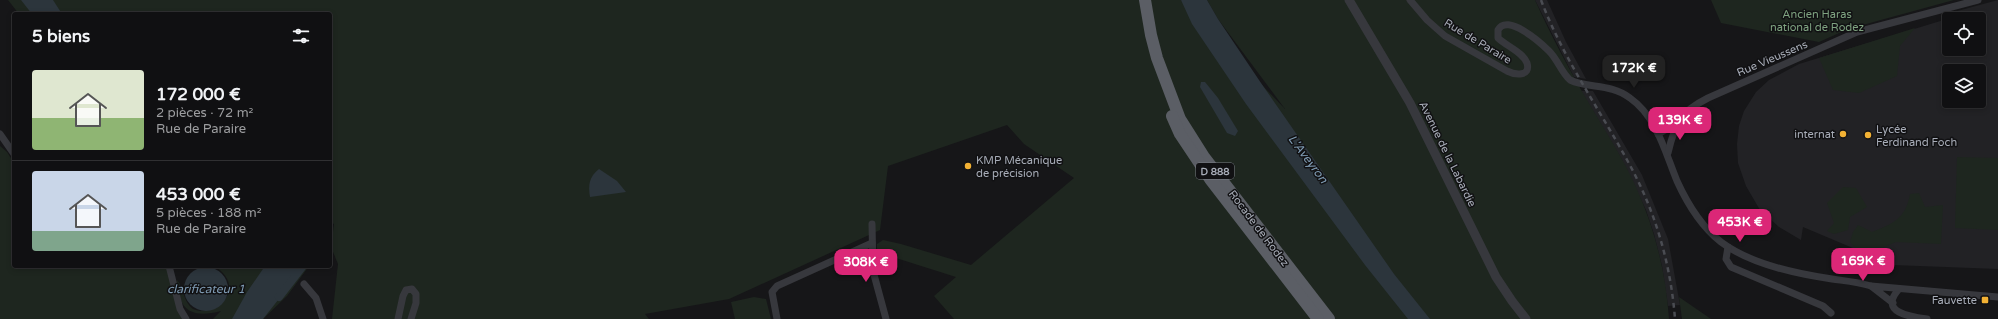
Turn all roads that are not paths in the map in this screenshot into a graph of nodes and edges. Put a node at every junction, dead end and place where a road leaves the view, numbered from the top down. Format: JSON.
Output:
{"nodes":[{"id":1,"x":1140,"y":0,"type":"edge"},
{"id":2,"x":1145,"y":0,"type":"edge"},
{"id":3,"x":1349,"y":0,"type":"edge"},
{"id":4,"x":1410,"y":0,"type":"edge"},
{"id":5,"x":1978,"y":0,"type":"edge"},
{"id":6,"x":1676,"y":124,"type":"junction"},
{"id":7,"x":0,"y":134,"type":"edge"},
{"id":8,"x":1658,"y":134,"type":"junction"},
{"id":9,"x":12,"y":151,"type":"edge"},
{"id":10,"x":1668,"y":153,"type":"junction"},
{"id":11,"x":872,"y":224,"type":"dead end"},
{"id":12,"x":872,"y":242,"type":"junction"},
{"id":13,"x":1728,"y":247,"type":"junction"},
{"id":14,"x":170,"y":268,"type":"edge"},
{"id":15,"x":304,"y":284,"type":"dead end"},
{"id":16,"x":1871,"y":286,"type":"junction"},
{"id":17,"x":1899,"y":289,"type":"junction"},
{"id":18,"x":1998,"y":297,"type":"edge"},
{"id":19,"x":1893,"y":304,"type":"junction"},
{"id":20,"x":1831,"y":313,"type":"dead end"},
{"id":21,"x":186,"y":319,"type":"edge"},
{"id":22,"x":323,"y":319,"type":"edge"},
{"id":23,"x":398,"y":319,"type":"edge"},
{"id":24,"x":411,"y":319,"type":"edge"},
{"id":25,"x":777,"y":319,"type":"edge"},
{"id":26,"x":886,"y":319,"type":"edge"},
{"id":27,"x":1318,"y":319,"type":"edge"},
{"id":28,"x":1329,"y":319,"type":"edge"},
{"id":29,"x":1526,"y":319,"type":"edge"},
{"id":30,"x":1926,"y":319,"type":"edge"}],
"edges":[{"from":1,"to":27,"type":"highway","name":"Rocade de Rodez","number":"D 888"},
{"from":2,"to":28,"type":"highway","name":"Rocade de Rodez","number":"D 888"},
{"from":3,"to":29,"type":"street","name":"Avenue de la Labardie"},
{"from":4,"to":8,"type":"street","name":"Rue de Paraire"},
{"from":5,"to":6,"type":"street","name":"Rue Vieussens"},
{"from":6,"to":8,"type":"street","name":"Rue Vieussens"},
{"from":6,"to":10,"type":"street","name":"Rue Vieussens"},
{"from":7,"to":9,"type":"street"},
{"from":8,"to":10,"type":"street","name":"Rue de Paraire"},
{"from":10,"to":13,"type":"street","name":"Rue de Paraire"},
{"from":11,"to":12,"type":"street"},
{"from":12,"to":25,"type":"street"},
{"from":12,"to":26,"type":"street"},
{"from":13,"to":16,"type":"street","name":"Rue de Paraire"},
{"from":13,"to":20,"type":"street"},
{"from":14,"to":21,"type":"street"},
{"from":15,"to":22,"type":"street"},
{"from":16,"to":17,"type":"street","name":"Rue de Paraire"},
{"from":16,"to":19,"type":"street","name":"Rue de Paraire"},
{"from":17,"to":18,"type":"street","name":"Rue de Paraire"},
{"from":17,"to":19,"type":"street"},
{"from":19,"to":30,"type":"street","name":"Rue de Paraire"},
{"from":23,"to":24,"type":"street"}]}
